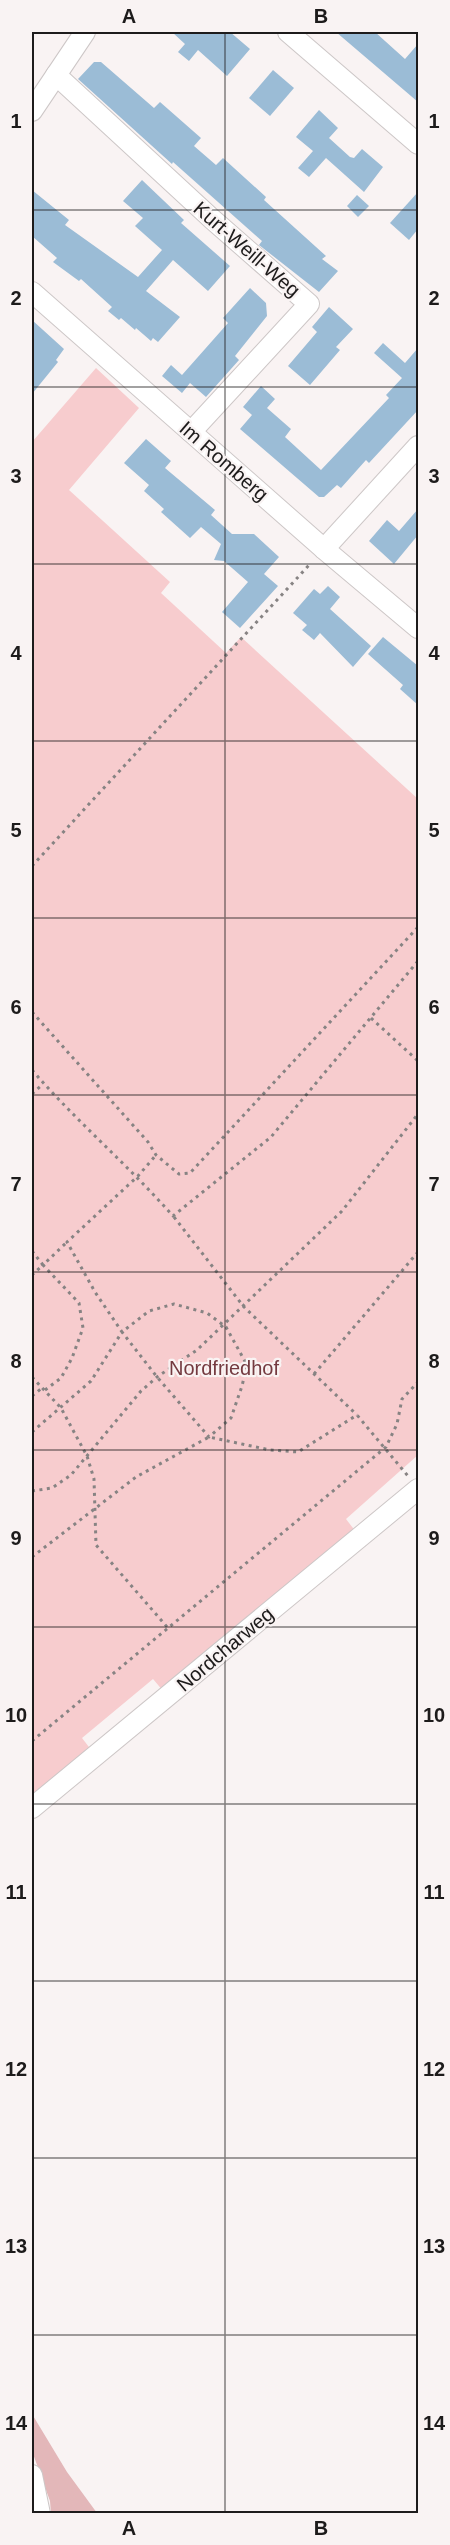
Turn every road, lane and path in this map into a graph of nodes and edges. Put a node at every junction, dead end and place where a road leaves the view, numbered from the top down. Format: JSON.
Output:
{"nodes":[{"id":1,"x":85,"y":32,"type":"edge"},
{"id":2,"x":288,"y":32,"type":"edge"},
{"id":3,"x":56,"y":75,"type":"junction"},
{"id":4,"x":32,"y":111,"type":"edge"},
{"id":5,"x":418,"y":144,"type":"edge"},
{"id":6,"x":32,"y":292,"type":"edge"},
{"id":7,"x":191,"y":432,"type":"junction"},
{"id":8,"x":418,"y":446,"type":"edge"},
{"id":9,"x":324,"y":549,"type":"junction"},
{"id":10,"x":418,"y":628,"type":"edge"},
{"id":11,"x":32,"y":866,"type":"edge"},
{"id":12,"x":418,"y":927,"type":"edge"},
{"id":13,"x":418,"y":962,"type":"edge"},
{"id":14,"x":32,"y":1012,"type":"edge"},
{"id":15,"x":370,"y":1018,"type":"junction"},
{"id":16,"x":418,"y":1061,"type":"edge"},
{"id":17,"x":32,"y":1070,"type":"edge"},
{"id":18,"x":43,"y":1084,"type":"junction"},
{"id":19,"x":32,"y":1094,"type":"edge"},
{"id":20,"x":418,"y":1114,"type":"edge"},
{"id":21,"x":156,"y":1155,"type":"junction"},
{"id":22,"x":138,"y":1176,"type":"junction"},
{"id":23,"x":173,"y":1216,"type":"junction"},
{"id":24,"x":67,"y":1242,"type":"junction"},
{"id":25,"x":32,"y":1251,"type":"edge"},
{"id":26,"x":418,"y":1252,"type":"edge"},
{"id":27,"x":43,"y":1264,"type":"junction"},
{"id":28,"x":32,"y":1275,"type":"edge"},
{"id":29,"x":244,"y":1307,"type":"junction"},
{"id":30,"x":223,"y":1325,"type":"junction"},
{"id":31,"x":122,"y":1332,"type":"junction"},
{"id":32,"x":314,"y":1374,"type":"junction"},
{"id":33,"x":32,"y":1377,"type":"edge"},
{"id":34,"x":157,"y":1377,"type":"junction"},
{"id":35,"x":418,"y":1382,"type":"edge"},
{"id":36,"x":44,"y":1389,"type":"junction"},
{"id":37,"x":32,"y":1396,"type":"edge"},
{"id":38,"x":60,"y":1408,"type":"junction"},
{"id":39,"x":357,"y":1415,"type":"junction"},
{"id":40,"x":32,"y":1432,"type":"edge"},
{"id":41,"x":209,"y":1437,"type":"junction"},
{"id":42,"x":386,"y":1447,"type":"junction"},
{"id":43,"x":87,"y":1456,"type":"junction"},
{"id":44,"x":418,"y":1489,"type":"edge"},
{"id":45,"x":32,"y":1491,"type":"edge"},
{"id":46,"x":93,"y":1509,"type":"junction"},
{"id":47,"x":32,"y":1557,"type":"edge"},
{"id":48,"x":168,"y":1628,"type":"junction"},
{"id":49,"x":32,"y":1741,"type":"edge"},
{"id":50,"x":32,"y":1808,"type":"edge"},
{"id":51,"x":32,"y":2475,"type":"edge"},
{"id":52,"x":40,"y":2514,"type":"edge"}],
"edges":[{"from":1,"to":3,"type":"street"},
{"from":2,"to":5,"type":"street"},
{"from":3,"to":4,"type":"street"},
{"from":3,"to":7,"type":"street","name":"Kurt-Weill-Weg"},
{"from":6,"to":7,"type":"street","name":"Im Romberg"},
{"from":7,"to":9,"type":"street","name":"Im Romberg"},
{"from":8,"to":9,"type":"street"},
{"from":9,"to":10,"type":"street","name":"Im Romberg"},
{"from":9,"to":11,"type":"path"},
{"from":12,"to":21,"type":"path"},
{"from":13,"to":15,"type":"path"},
{"from":14,"to":21,"type":"path"},
{"from":15,"to":16,"type":"path"},
{"from":15,"to":23,"type":"path"},
{"from":17,"to":18,"type":"path"},
{"from":18,"to":19,"type":"path"},
{"from":18,"to":22,"type":"path"},
{"from":20,"to":29,"type":"path"},
{"from":21,"to":22,"type":"path"},
{"from":22,"to":23,"type":"path"},
{"from":22,"to":24,"type":"path"},
{"from":23,"to":29,"type":"path"},
{"from":24,"to":27,"type":"path"},
{"from":24,"to":31,"type":"path"},
{"from":25,"to":27,"type":"path"},
{"from":26,"to":32,"type":"path"},
{"from":27,"to":28,"type":"path"},
{"from":27,"to":36,"type":"path"},
{"from":29,"to":30,"type":"path"},
{"from":29,"to":32,"type":"path"},
{"from":30,"to":31,"type":"path"},
{"from":30,"to":34,"type":"path"},
{"from":30,"to":41,"type":"path"},
{"from":31,"to":34,"type":"path"},
{"from":31,"to":38,"type":"path"},
{"from":32,"to":39,"type":"path"},
{"from":33,"to":36,"type":"path"},
{"from":34,"to":41,"type":"path"},
{"from":34,"to":43,"type":"path"},
{"from":35,"to":42,"type":"path"},
{"from":36,"to":37,"type":"path"},
{"from":36,"to":38,"type":"path"},
{"from":38,"to":40,"type":"path"},
{"from":38,"to":43,"type":"path"},
{"from":39,"to":41,"type":"path"},
{"from":39,"to":42,"type":"path"},
{"from":41,"to":46,"type":"path"},
{"from":42,"to":44,"type":"path"},
{"from":42,"to":48,"type":"path"},
{"from":43,"to":45,"type":"path"},
{"from":43,"to":46,"type":"path"},
{"from":44,"to":50,"type":"street","name":"Nordcharweg"},
{"from":46,"to":47,"type":"path"},
{"from":46,"to":48,"type":"path"},
{"from":48,"to":49,"type":"path"},
{"from":51,"to":52,"type":"street"}]}
